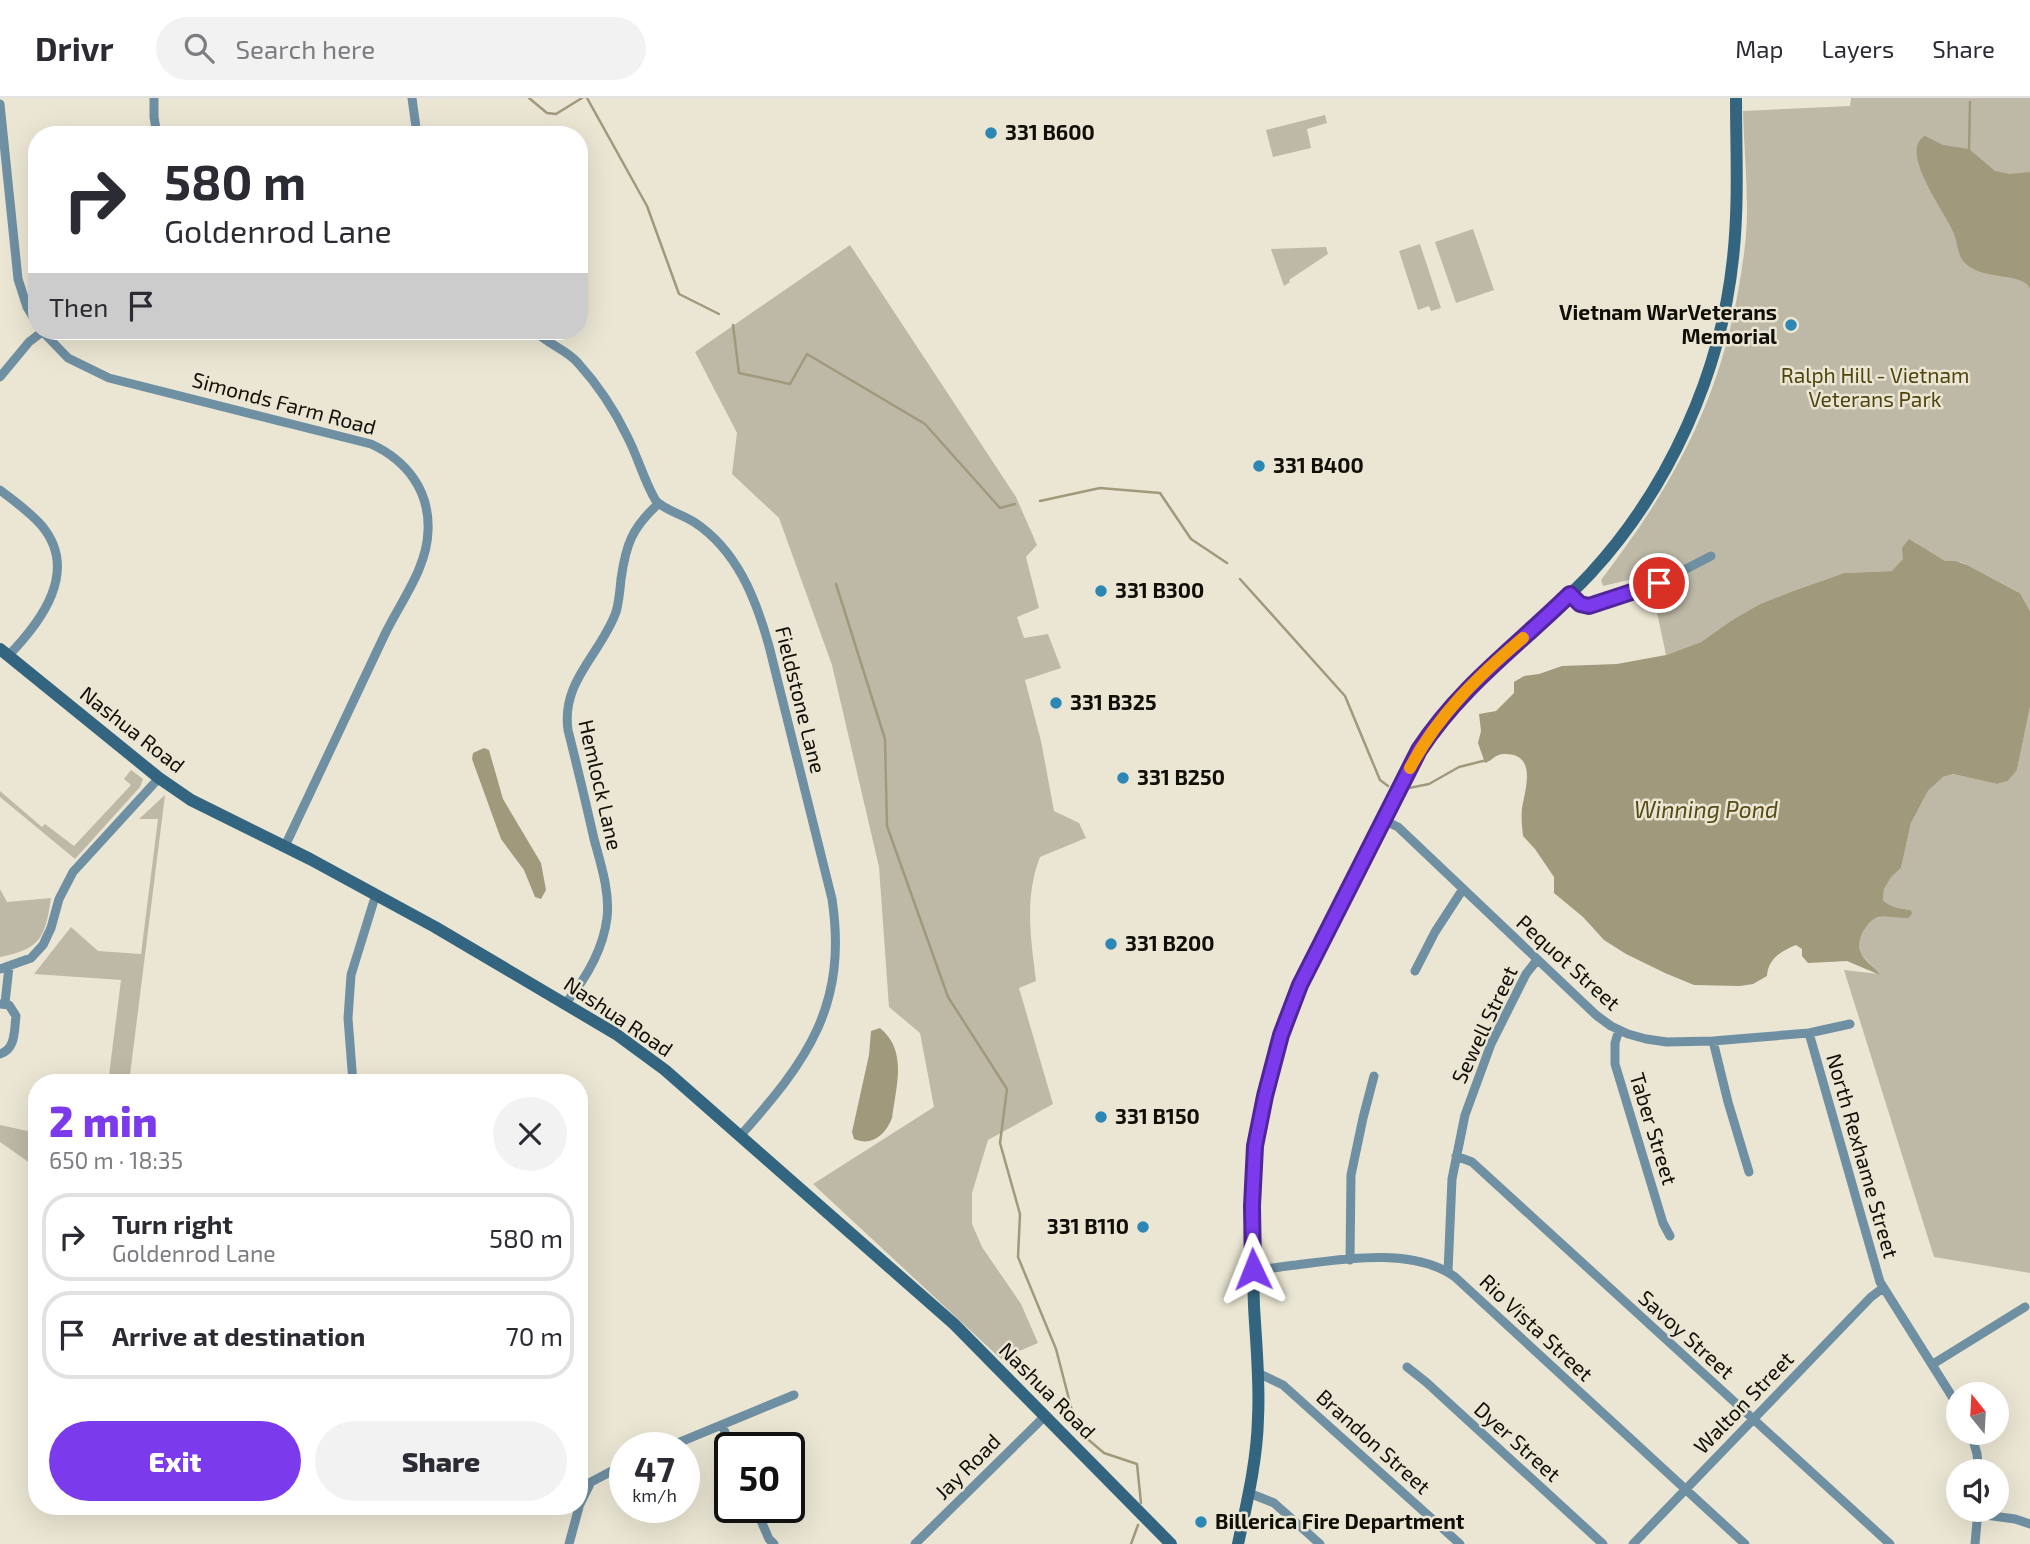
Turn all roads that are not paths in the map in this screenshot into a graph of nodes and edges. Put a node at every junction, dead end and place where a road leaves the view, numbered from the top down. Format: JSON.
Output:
{"nodes":[{"id":1,"x":155,"y":98,"type":"edge"},
{"id":2,"x":412,"y":98,"type":"edge"},
{"id":3,"x":1736,"y":98,"type":"edge"},
{"id":4,"x":0,"y":104,"type":"edge"},
{"id":5,"x":156,"y":126,"type":"edge"},
{"id":6,"x":416,"y":126,"type":"edge"},
{"id":7,"x":28,"y":309,"type":"edge"},
{"id":8,"x":30,"y":340,"type":"edge"},
{"id":9,"x":51,"y":340,"type":"edge"},
{"id":10,"x":544,"y":340,"type":"edge"},
{"id":11,"x":0,"y":377,"type":"edge"},
{"id":12,"x":0,"y":490,"type":"edge"},
{"id":13,"x":658,"y":503,"type":"junction"},
{"id":14,"x":1711,"y":556,"type":"dead end"},
{"id":15,"x":1570,"y":594,"type":"junction"},
{"id":16,"x":4,"y":652,"type":"edge"},
{"id":17,"x":159,"y":778,"type":"junction"},
{"id":18,"x":1383,"y":820,"type":"junction"},
{"id":19,"x":285,"y":846,"type":"junction"},
{"id":20,"x":1463,"y":889,"type":"junction"},
{"id":21,"x":376,"y":894,"type":"junction"},
{"id":22,"x":1537,"y":960,"type":"junction"},
{"id":23,"x":4,"y":968,"type":"edge"},
{"id":24,"x":1415,"y":971,"type":"dead end"},
{"id":25,"x":2,"y":1003,"type":"edge"},
{"id":26,"x":565,"y":1004,"type":"junction"},
{"id":27,"x":1850,"y":1024,"type":"dead end"},
{"id":28,"x":1619,"y":1030,"type":"junction"},
{"id":29,"x":1809,"y":1033,"type":"junction"},
{"id":30,"x":1713,"y":1041,"type":"junction"},
{"id":31,"x":0,"y":1054,"type":"edge"},
{"id":32,"x":352,"y":1074,"type":"edge"},
{"id":33,"x":1374,"y":1076,"type":"dead end"},
{"id":34,"x":740,"y":1136,"type":"junction"},
{"id":35,"x":1456,"y":1156,"type":"junction"},
{"id":36,"x":1749,"y":1172,"type":"dead end"},
{"id":37,"x":1670,"y":1236,"type":"dead end"},
{"id":38,"x":1350,"y":1260,"type":"junction"},
{"id":39,"x":1253,"y":1269,"type":"junction"},
{"id":40,"x":1448,"y":1272,"type":"junction"},
{"id":41,"x":1883,"y":1288,"type":"junction"},
{"id":42,"x":2025,"y":1307,"type":"dead end"},
{"id":43,"x":1933,"y":1364,"type":"junction"},
{"id":44,"x":1407,"y":1367,"type":"dead end"},
{"id":45,"x":1258,"y":1373,"type":"junction"},
{"id":46,"x":1946,"y":1386,"type":"edge"},
{"id":47,"x":794,"y":1395,"type":"dead end"},
{"id":48,"x":1045,"y":1416,"type":"junction"},
{"id":49,"x":1752,"y":1419,"type":"junction"},
{"id":50,"x":722,"y":1425,"type":"junction"},
{"id":51,"x":725,"y":1432,"type":"edge"},
{"id":52,"x":700,"y":1434,"type":"edge"},
{"id":53,"x":609,"y":1472,"type":"edge"},
{"id":54,"x":588,"y":1486,"type":"edge"},
{"id":55,"x":1686,"y":1489,"type":"junction"},
{"id":56,"x":1249,"y":1493,"type":"junction"},
{"id":57,"x":577,"y":1515,"type":"edge"},
{"id":58,"x":2009,"y":1519,"type":"edge"},
{"id":59,"x":1977,"y":1522,"type":"edge"},
{"id":60,"x":762,"y":1523,"type":"edge"},
{"id":61,"x":2030,"y":1524,"type":"edge"},
{"id":62,"x":569,"y":1544,"type":"edge"},
{"id":63,"x":774,"y":1544,"type":"edge"},
{"id":64,"x":915,"y":1544,"type":"edge"},
{"id":65,"x":1171,"y":1544,"type":"edge"},
{"id":66,"x":1238,"y":1544,"type":"edge"},
{"id":67,"x":1320,"y":1544,"type":"edge"},
{"id":68,"x":1460,"y":1544,"type":"edge"},
{"id":69,"x":1603,"y":1544,"type":"edge"},
{"id":70,"x":1633,"y":1544,"type":"edge"},
{"id":71,"x":1745,"y":1544,"type":"edge"},
{"id":72,"x":1889,"y":1544,"type":"edge"},
{"id":73,"x":1975,"y":1544,"type":"edge"}],
"edges":[{"from":1,"to":5,"type":"street"},
{"from":2,"to":6,"type":"street"},
{"from":3,"to":15,"type":"main road"},
{"from":4,"to":7,"type":"street","name":"Simonds Farm Road"},
{"from":8,"to":11,"type":"street"},
{"from":9,"to":19,"type":"street","name":"Simonds Farm Road"},
{"from":10,"to":13,"type":"street"},
{"from":12,"to":16,"type":"street"},
{"from":13,"to":26,"type":"street","name":"Hemlock Lane"},
{"from":13,"to":34,"type":"street","name":"Fieldstone Lane"},
{"from":14,"to":15,"type":"street"},
{"from":15,"to":18,"type":"main road"},
{"from":16,"to":17,"type":"main road","name":"Nashua Road"},
{"from":17,"to":19,"type":"main road","name":"Nashua Road"},
{"from":17,"to":23,"type":"street"},
{"from":18,"to":20,"type":"street","name":"Pequot Street"},
{"from":18,"to":39,"type":"main road"},
{"from":19,"to":21,"type":"main road","name":"Nashua Road"},
{"from":20,"to":22,"type":"street","name":"Pequot Street"},
{"from":20,"to":24,"type":"street"},
{"from":21,"to":26,"type":"main road","name":"Nashua Road"},
{"from":21,"to":32,"type":"street"},
{"from":22,"to":28,"type":"street","name":"Pequot Street"},
{"from":22,"to":35,"type":"street","name":"Sewell Street"},
{"from":23,"to":25,"type":"street"},
{"from":25,"to":31,"type":"street"},
{"from":26,"to":34,"type":"main road","name":"Nashua Road"},
{"from":27,"to":29,"type":"street","name":"Pequot Street"},
{"from":28,"to":30,"type":"street","name":"Pequot Street"},
{"from":28,"to":37,"type":"street","name":"Taber Street"},
{"from":29,"to":30,"type":"street","name":"Pequot Street"},
{"from":29,"to":41,"type":"street","name":"North Rexhame Street"},
{"from":30,"to":36,"type":"street"},
{"from":33,"to":38,"type":"street"},
{"from":34,"to":48,"type":"main road","name":"Nashua Road"},
{"from":35,"to":40,"type":"street","name":"Sewell Street"},
{"from":35,"to":49,"type":"street","name":"Savoy Street"},
{"from":38,"to":39,"type":"street","name":"Rio Vista Street"},
{"from":38,"to":40,"type":"street","name":"Rio Vista Street"},
{"from":39,"to":45,"type":"main road"},
{"from":40,"to":55,"type":"street","name":"Rio Vista Street"},
{"from":41,"to":43,"type":"street","name":"North Rexhame Street"},
{"from":41,"to":49,"type":"street","name":"Walton Street"},
{"from":42,"to":43,"type":"street"},
{"from":43,"to":46,"type":"street","name":"North Rexhame Street"},
{"from":44,"to":69,"type":"street","name":"Dyer Street"},
{"from":45,"to":56,"type":"main road"},
{"from":45,"to":68,"type":"street","name":"Brandon Street"},
{"from":47,"to":50,"type":"street"},
{"from":48,"to":64,"type":"street","name":"Jay Road"},
{"from":48,"to":65,"type":"main road","name":"Nashua Road"},
{"from":49,"to":55,"type":"street","name":"Walton Street"},
{"from":49,"to":72,"type":"street","name":"Savoy Street"},
{"from":50,"to":51,"type":"street"},
{"from":50,"to":52,"type":"street"},
{"from":53,"to":54,"type":"street"},
{"from":55,"to":70,"type":"street","name":"Walton Street"},
{"from":55,"to":71,"type":"street","name":"Rio Vista Street"},
{"from":56,"to":66,"type":"main road"},
{"from":56,"to":67,"type":"street"},
{"from":57,"to":62,"type":"street"},
{"from":58,"to":61,"type":"street"},
{"from":59,"to":73,"type":"street"},
{"from":60,"to":63,"type":"street"}]}
